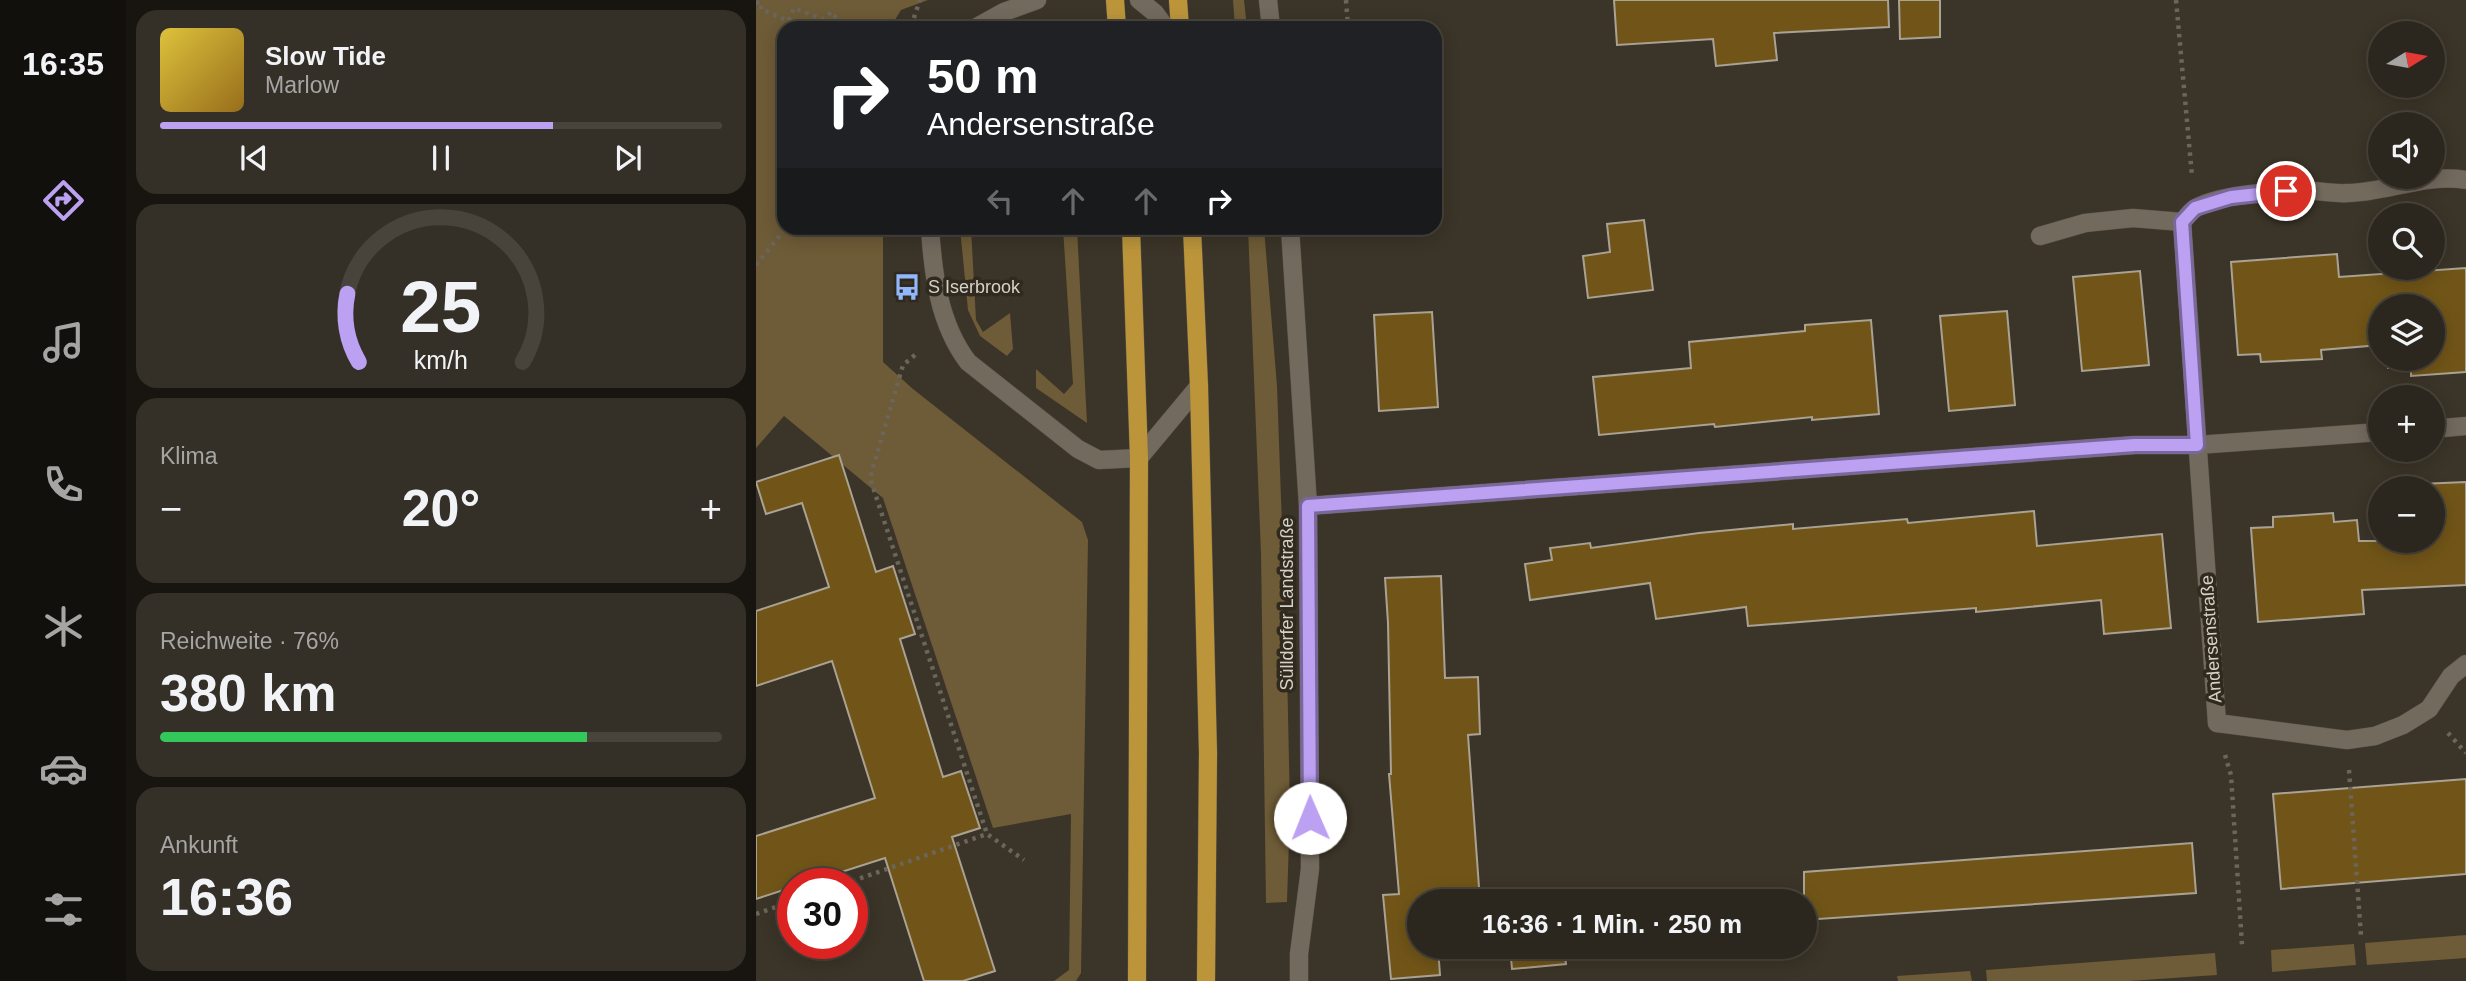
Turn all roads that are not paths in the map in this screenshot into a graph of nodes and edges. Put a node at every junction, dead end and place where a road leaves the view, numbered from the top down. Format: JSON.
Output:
{"nodes":[{"id":1,"x":1037,"y":0,"type":"edge"},
{"id":2,"x":1115,"y":0,"type":"edge"},
{"id":3,"x":1139,"y":0,"type":"edge"},
{"id":4,"x":1178,"y":0,"type":"edge"},
{"id":5,"x":1268,"y":0,"type":"edge"},
{"id":6,"x":988,"y":21,"type":"edge"},
{"id":7,"x":1116,"y":21,"type":"edge"},
{"id":8,"x":1161,"y":21,"type":"edge"},
{"id":9,"x":1180,"y":21,"type":"edge"},
{"id":10,"x":1270,"y":21,"type":"edge"},
{"id":11,"x":2466,"y":180,"type":"edge"},
{"id":12,"x":2189,"y":215,"type":"junction"},
{"id":13,"x":931,"y":235,"type":"edge"},
{"id":14,"x":1131,"y":235,"type":"edge"},
{"id":15,"x":1192,"y":235,"type":"edge"},
{"id":16,"x":1290,"y":235,"type":"edge"},
{"id":17,"x":2040,"y":236,"type":"dead end"},
{"id":18,"x":1199,"y":386,"type":"junction"},
{"id":19,"x":2466,"y":426,"type":"edge"},
{"id":20,"x":2445,"y":428,"type":"edge"},
{"id":21,"x":2368,"y":433,"type":"edge"},
{"id":22,"x":2197,"y":445,"type":"junction"},
{"id":23,"x":1139,"y":458,"type":"junction"},
{"id":24,"x":1308,"y":506,"type":"junction"},
{"id":25,"x":2466,"y":664,"type":"edge"},
{"id":26,"x":1137,"y":981,"type":"edge"},
{"id":27,"x":1206,"y":981,"type":"edge"},
{"id":28,"x":1299,"y":981,"type":"edge"}],
"edges":[{"from":1,"to":6,"type":"street"},
{"from":2,"to":7,"type":"main road"},
{"from":3,"to":8,"type":"street"},
{"from":4,"to":9,"type":"main road"},
{"from":5,"to":10,"type":"street"},
{"from":11,"to":12,"type":"street"},
{"from":12,"to":17,"type":"street"},
{"from":12,"to":22,"type":"street","name":"Andersenstraße"},
{"from":13,"to":23,"type":"street"},
{"from":14,"to":23,"type":"main road"},
{"from":15,"to":18,"type":"main road"},
{"from":16,"to":24,"type":"street","name":"Sülldorfer Landstraße"},
{"from":18,"to":23,"type":"street"},
{"from":18,"to":27,"type":"main road"},
{"from":19,"to":20,"type":"street"},
{"from":21,"to":22,"type":"street"},
{"from":22,"to":24,"type":"street"},
{"from":22,"to":25,"type":"street","name":"Andersenstraße"},
{"from":23,"to":26,"type":"main road"},
{"from":24,"to":28,"type":"street","name":"Sülldorfer Landstraße"}]}
